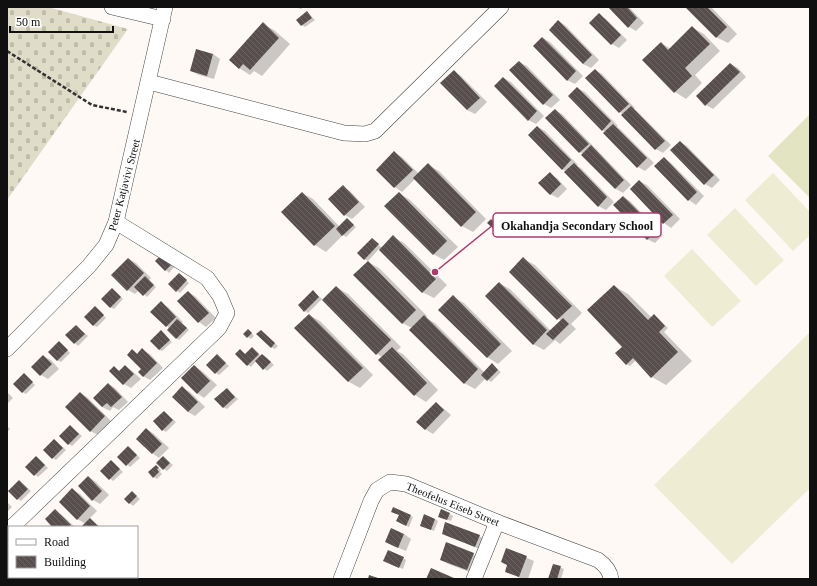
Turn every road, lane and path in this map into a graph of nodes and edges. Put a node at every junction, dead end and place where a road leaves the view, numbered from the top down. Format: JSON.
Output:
{"nodes":[{"id":1,"x":112,"y":7,"type":"edge"},
{"id":2,"x":501,"y":7,"type":"edge"},
{"id":3,"x":164,"y":13,"type":"edge"},
{"id":4,"x":7,"y":51,"type":"edge"},
{"id":5,"x":149,"y":82,"type":"junction"},
{"id":6,"x":141,"y":116,"type":"junction"},
{"id":7,"x":116,"y":222,"type":"junction"},
{"id":8,"x":7,"y":349,"type":"edge"},
{"id":9,"x":497,"y":522,"type":"junction"},
{"id":10,"x":13,"y":526,"type":"edge"},
{"id":11,"x":341,"y":579,"type":"edge"},
{"id":12,"x":474,"y":579,"type":"edge"},
{"id":13,"x":611,"y":579,"type":"edge"}],
"edges":[{"from":1,"to":3,"type":"street"},
{"from":2,"to":5,"type":"street"},
{"from":3,"to":5,"type":"street","name":"Peter Katjavivi Street"},
{"from":4,"to":6,"type":"path"},
{"from":5,"to":6,"type":"street","name":"Peter Katjavivi Street"},
{"from":6,"to":7,"type":"street","name":"Peter Katjavivi Street"},
{"from":7,"to":8,"type":"street","name":"Peter Katjavivi Street"},
{"from":7,"to":10,"type":"street"},
{"from":9,"to":11,"type":"street","name":"Theofelus Eiseb Street"},
{"from":9,"to":12,"type":"street"},
{"from":9,"to":13,"type":"street","name":"Theofelus Eiseb Street"}]}
